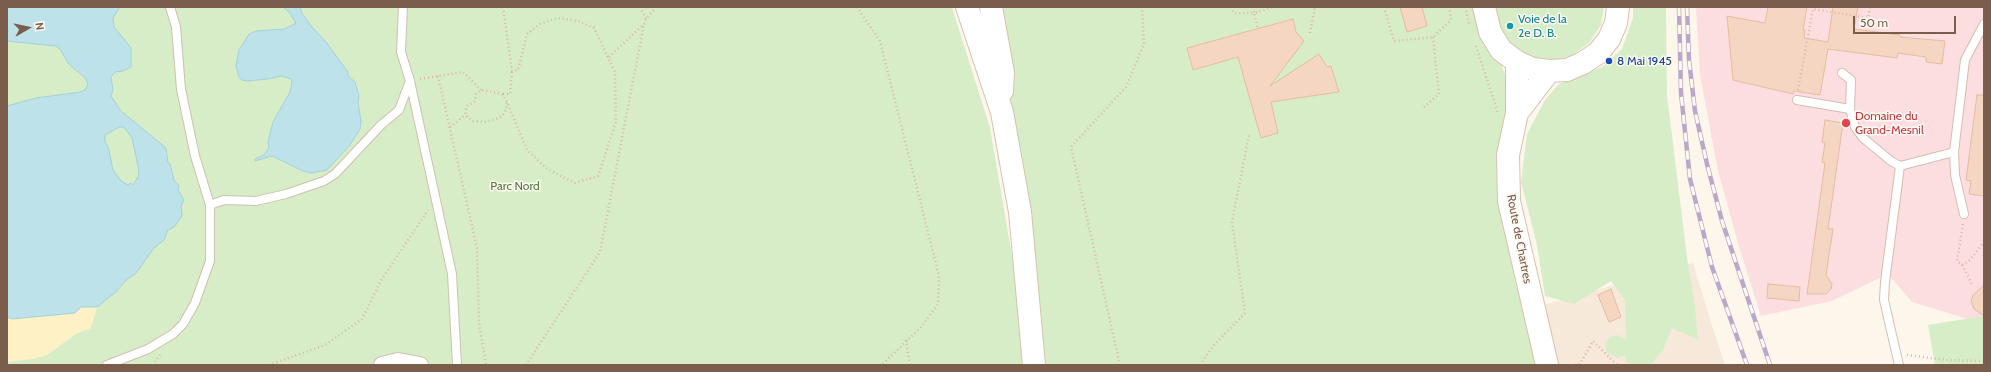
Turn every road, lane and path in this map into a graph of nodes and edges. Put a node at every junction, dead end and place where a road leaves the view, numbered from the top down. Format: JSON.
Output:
{"nodes":[{"id":1,"x":170,"y":7,"type":"edge"},
{"id":2,"x":403,"y":7,"type":"edge"},
{"id":3,"x":503,"y":7,"type":"edge"},
{"id":4,"x":640,"y":7,"type":"edge"},
{"id":5,"x":656,"y":7,"type":"edge"},
{"id":6,"x":857,"y":7,"type":"edge"},
{"id":7,"x":967,"y":7,"type":"edge"},
{"id":8,"x":991,"y":7,"type":"edge"},
{"id":9,"x":1142,"y":7,"type":"edge"},
{"id":10,"x":1231,"y":7,"type":"edge"},
{"id":11,"x":1253,"y":7,"type":"edge"},
{"id":12,"x":1274,"y":7,"type":"edge"},
{"id":13,"x":1315,"y":7,"type":"edge"},
{"id":14,"x":1384,"y":7,"type":"edge"},
{"id":15,"x":1449,"y":7,"type":"edge"},
{"id":16,"x":1484,"y":7,"type":"edge"},
{"id":17,"x":1618,"y":7,"type":"edge"},
{"id":18,"x":1870,"y":7,"type":"edge"},
{"id":19,"x":1254,"y":12,"type":"junction"},
{"id":20,"x":646,"y":19,"type":"junction"},
{"id":21,"x":644,"y":24,"type":"junction"},
{"id":22,"x":1984,"y":24,"type":"edge"},
{"id":23,"x":1258,"y":28,"type":"dead end"},
{"id":24,"x":1310,"y":32,"type":"dead end"},
{"id":25,"x":1433,"y":37,"type":"junction"},
{"id":26,"x":609,"y":57,"type":"junction"},
{"id":27,"x":1517,"y":62,"type":"junction"},
{"id":28,"x":512,"y":71,"type":"junction"},
{"id":29,"x":1549,"y":71,"type":"junction"},
{"id":30,"x":1842,"y":73,"type":"dead end"},
{"id":31,"x":438,"y":76,"type":"junction"},
{"id":32,"x":410,"y":81,"type":"junction"},
{"id":33,"x":482,"y":90,"type":"junction"},
{"id":34,"x":502,"y":94,"type":"junction"},
{"id":35,"x":1796,"y":100,"type":"joint"},
{"id":36,"x":507,"y":102,"type":"junction"},
{"id":37,"x":1424,"y":108,"type":"dead end"},
{"id":38,"x":1850,"y":109,"type":"junction"},
{"id":39,"x":1002,"y":112,"type":"junction"},
{"id":40,"x":1517,"y":113,"type":"junction"},
{"id":41,"x":465,"y":115,"type":"junction"},
{"id":42,"x":450,"y":126,"type":"junction"},
{"id":43,"x":1249,"y":135,"type":"dead end"},
{"id":44,"x":1954,"y":152,"type":"junction"},
{"id":45,"x":1900,"y":166,"type":"junction"},
{"id":46,"x":436,"y":198,"type":"junction"},
{"id":47,"x":210,"y":205,"type":"junction"},
{"id":48,"x":1964,"y":214,"type":"joint"},
{"id":49,"x":1984,"y":242,"type":"edge"},
{"id":50,"x":1962,"y":265,"type":"junction"},
{"id":51,"x":1973,"y":286,"type":"dead end"},
{"id":52,"x":906,"y":340,"type":"junction"},
{"id":53,"x":1896,"y":353,"type":"junction"},
{"id":54,"x":1984,"y":362,"type":"edge"},
{"id":55,"x":107,"y":365,"type":"edge"},
{"id":56,"x":268,"y":365,"type":"edge"},
{"id":57,"x":382,"y":365,"type":"edge"},
{"id":58,"x":420,"y":365,"type":"edge"},
{"id":59,"x":457,"y":365,"type":"edge"},
{"id":60,"x":486,"y":365,"type":"edge"},
{"id":61,"x":526,"y":365,"type":"edge"},
{"id":62,"x":882,"y":365,"type":"edge"},
{"id":63,"x":910,"y":365,"type":"edge"},
{"id":64,"x":1034,"y":365,"type":"edge"},
{"id":65,"x":1120,"y":365,"type":"edge"},
{"id":66,"x":1200,"y":365,"type":"edge"},
{"id":67,"x":1547,"y":365,"type":"edge"},
{"id":68,"x":1575,"y":365,"type":"edge"},
{"id":69,"x":1617,"y":365,"type":"edge"},
{"id":70,"x":1899,"y":365,"type":"edge"}],
"edges":[{"from":1,"to":47,"type":"lane"},
{"from":2,"to":32,"type":"lane"},
{"from":3,"to":28,"type":"path"},
{"from":4,"to":20,"type":"path"},
{"from":5,"to":20,"type":"path"},
{"from":6,"to":52,"type":"path"},
{"from":7,"to":39,"type":"main road"},
{"from":8,"to":39,"type":"main road"},
{"from":9,"to":65,"type":"path"},
{"from":10,"to":19,"type":"path"},
{"from":11,"to":19,"type":"path"},
{"from":12,"to":19,"type":"path"},
{"from":13,"to":24,"type":"path"},
{"from":14,"to":25,"type":"path"},
{"from":15,"to":25,"type":"path"},
{"from":16,"to":27,"type":"main road"},
{"from":17,"to":29,"type":"main road"},
{"from":18,"to":35,"type":"path"},
{"from":19,"to":23,"type":"path"},
{"from":20,"to":21,"type":"path"},
{"from":21,"to":26,"type":"path"},
{"from":21,"to":61,"type":"path"},
{"from":22,"to":44,"type":"lane"},
{"from":25,"to":37,"type":"path"},
{"from":26,"to":28,"type":"path"},
{"from":26,"to":36,"type":"path"},
{"from":27,"to":29,"type":"main road"},
{"from":27,"to":40,"type":"main road","name":"Route de Chartres"},
{"from":28,"to":34,"type":"path"},
{"from":29,"to":40,"type":"main road","name":"Route de Chartres"},
{"from":30,"to":38,"type":"lane"},
{"from":31,"to":32,"type":"path"},
{"from":31,"to":33,"type":"path"},
{"from":31,"to":42,"type":"path"},
{"from":32,"to":46,"type":"lane"},
{"from":32,"to":47,"type":"lane"},
{"from":33,"to":34,"type":"path"},
{"from":33,"to":41,"type":"path"},
{"from":34,"to":36,"type":"path"},
{"from":35,"to":38,"type":"lane"},
{"from":36,"to":41,"type":"path"},
{"from":38,"to":45,"type":"lane"},
{"from":39,"to":64,"type":"main road"},
{"from":40,"to":67,"type":"main road","name":"Route de Chartres"},
{"from":41,"to":42,"type":"path"},
{"from":42,"to":60,"type":"path"},
{"from":43,"to":66,"type":"path"},
{"from":44,"to":45,"type":"lane"},
{"from":44,"to":48,"type":"lane"},
{"from":45,"to":53,"type":"lane"},
{"from":46,"to":56,"type":"path"},
{"from":46,"to":59,"type":"lane"},
{"from":47,"to":55,"type":"lane"},
{"from":48,"to":50,"type":"path"},
{"from":49,"to":50,"type":"path"},
{"from":50,"to":51,"type":"path"},
{"from":52,"to":62,"type":"path"},
{"from":52,"to":63,"type":"path"},
{"from":53,"to":54,"type":"path"},
{"from":53,"to":70,"type":"lane"},
{"from":57,"to":58,"type":"street"},
{"from":68,"to":69,"type":"path"}]}
